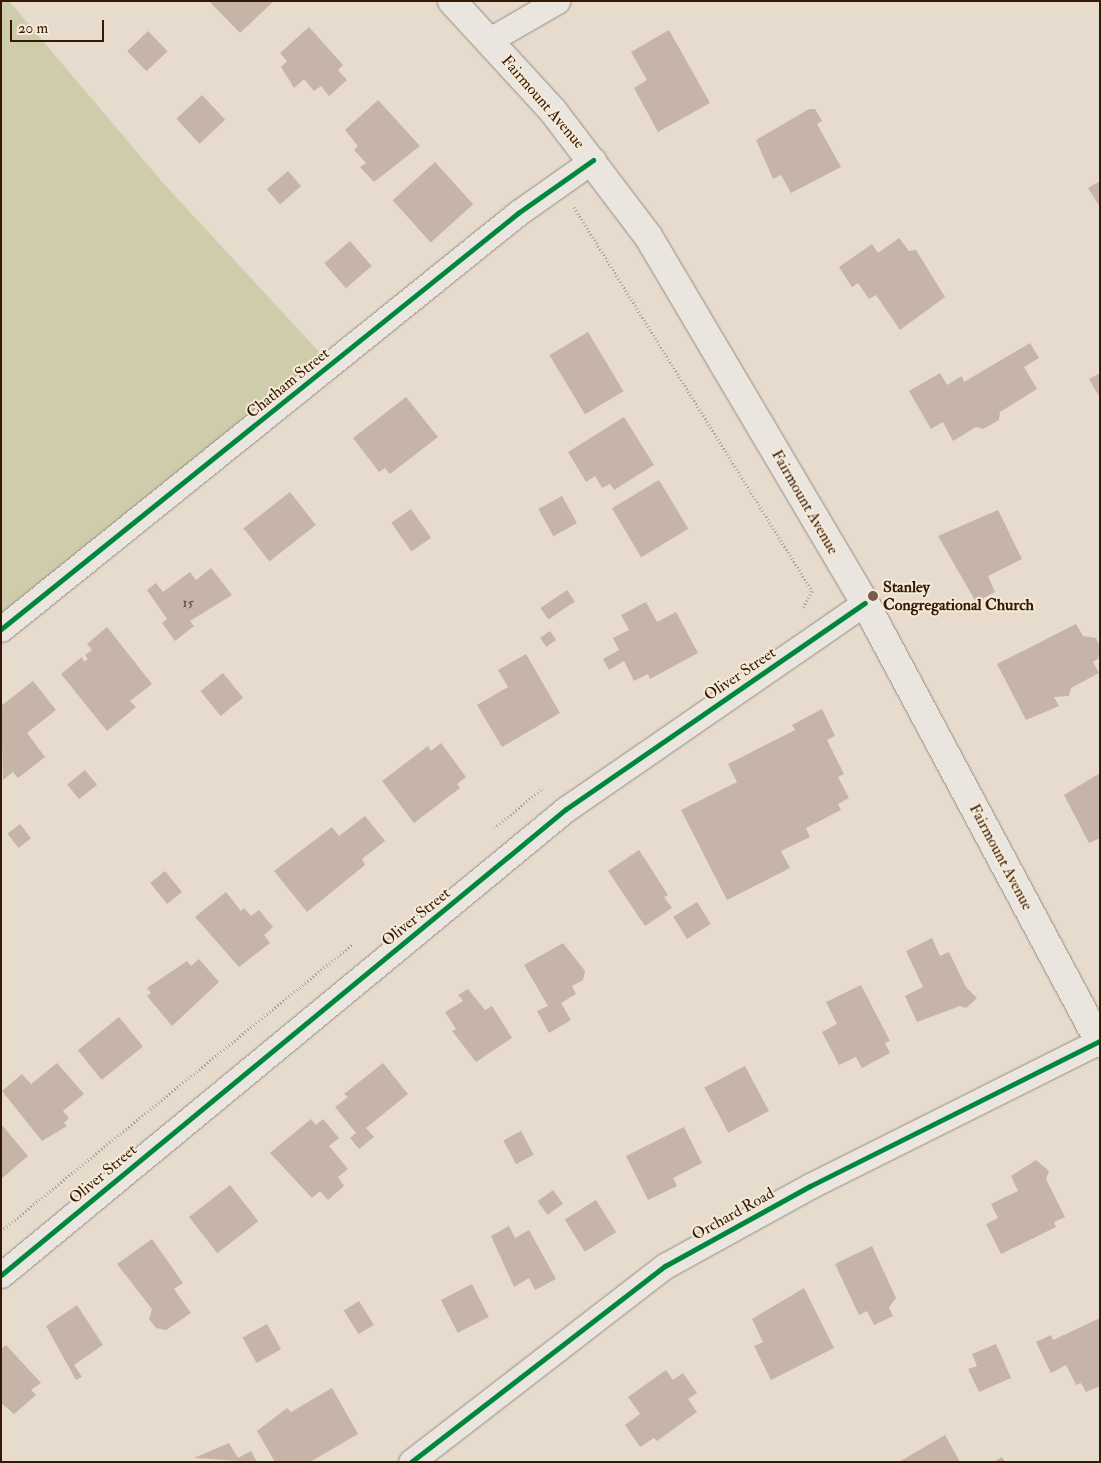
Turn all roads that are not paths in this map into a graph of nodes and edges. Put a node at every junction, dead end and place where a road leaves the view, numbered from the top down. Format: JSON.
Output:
{"nodes":[{"id":1,"x":452,"y":1,"type":"edge"},
{"id":2,"x":557,"y":1,"type":"edge"},
{"id":3,"x":488,"y":41,"type":"junction"},
{"id":4,"x":593,"y":160,"type":"junction"},
{"id":5,"x":865,"y":603,"type":"junction"},
{"id":6,"x":1,"y":629,"type":"edge"},
{"id":7,"x":1099,"y":1042,"type":"edge"},
{"id":8,"x":1,"y":1275,"type":"edge"},
{"id":9,"x":411,"y":1462,"type":"edge"}],
"edges":[{"from":1,"to":3,"type":"main road","name":"Fairmount Avenue"},
{"from":2,"to":3,"type":"street"},
{"from":3,"to":4,"type":"main road","name":"Fairmount Avenue"},
{"from":4,"to":5,"type":"main road","name":"Fairmount Avenue"},
{"from":4,"to":6,"type":"street","name":"Chatham Street"},
{"from":5,"to":7,"type":"main road","name":"Fairmount Avenue"},
{"from":5,"to":8,"type":"street","name":"Oliver Street"},
{"from":7,"to":9,"type":"street","name":"Orchard Road"}]}
